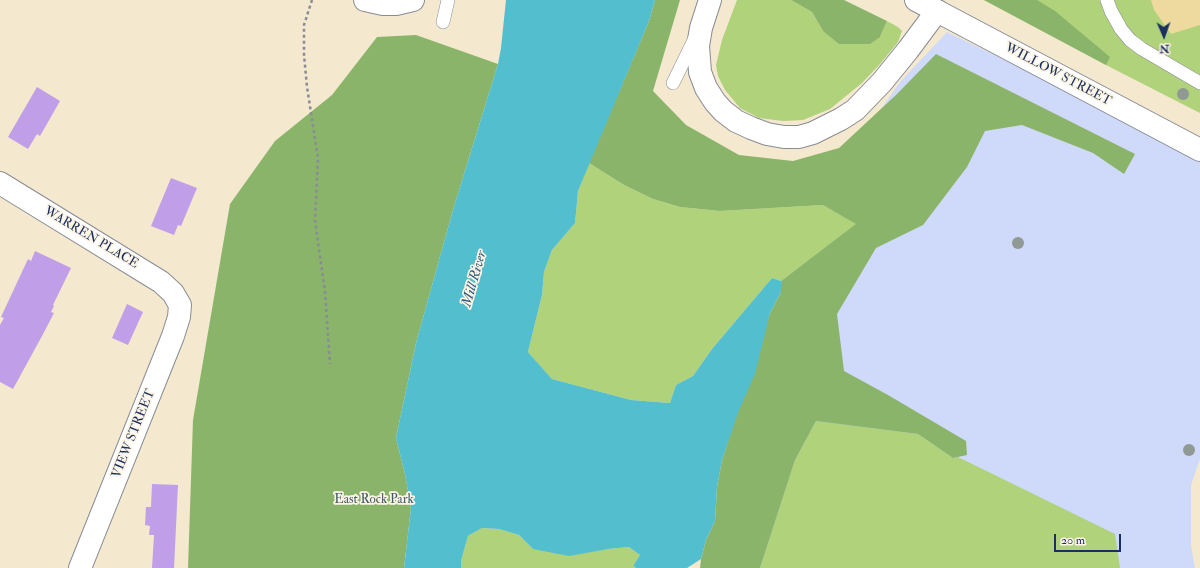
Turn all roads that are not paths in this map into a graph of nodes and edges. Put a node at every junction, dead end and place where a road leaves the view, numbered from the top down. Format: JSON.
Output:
{"nodes":[{"id":1,"x":366,"y":0,"type":"edge"},
{"id":2,"x":412,"y":0,"type":"edge"},
{"id":3,"x":448,"y":0,"type":"edge"},
{"id":4,"x":710,"y":0,"type":"edge"},
{"id":5,"x":916,"y":0,"type":"edge"},
{"id":6,"x":1107,"y":0,"type":"edge"},
{"id":7,"x":937,"y":11,"type":"junction"},
{"id":8,"x":442,"y":22,"type":"dead end"},
{"id":9,"x":701,"y":28,"type":"junction"},
{"id":10,"x":673,"y":83,"type":"dead end"},
{"id":11,"x":1200,"y":83,"type":"edge"},
{"id":12,"x":1200,"y":150,"type":"edge"},
{"id":13,"x":2,"y":189,"type":"edge"},
{"id":14,"x":177,"y":298,"type":"joint"},
{"id":15,"x":80,"y":568,"type":"edge"}],
"edges":[{"from":1,"to":2,"type":"main road"},
{"from":3,"to":8,"type":"lane"},
{"from":4,"to":9,"type":"main road"},
{"from":5,"to":7,"type":"main road","name":"WILLOW STREET"},
{"from":6,"to":11,"type":"lane"},
{"from":7,"to":9,"type":"main road"},
{"from":7,"to":12,"type":"main road","name":"WILLOW STREET"},
{"from":9,"to":10,"type":"lane"},
{"from":13,"to":14,"type":"main road","name":"WARREN PLACE"},
{"from":14,"to":15,"type":"main road","name":"VIEW STREET"}]}
